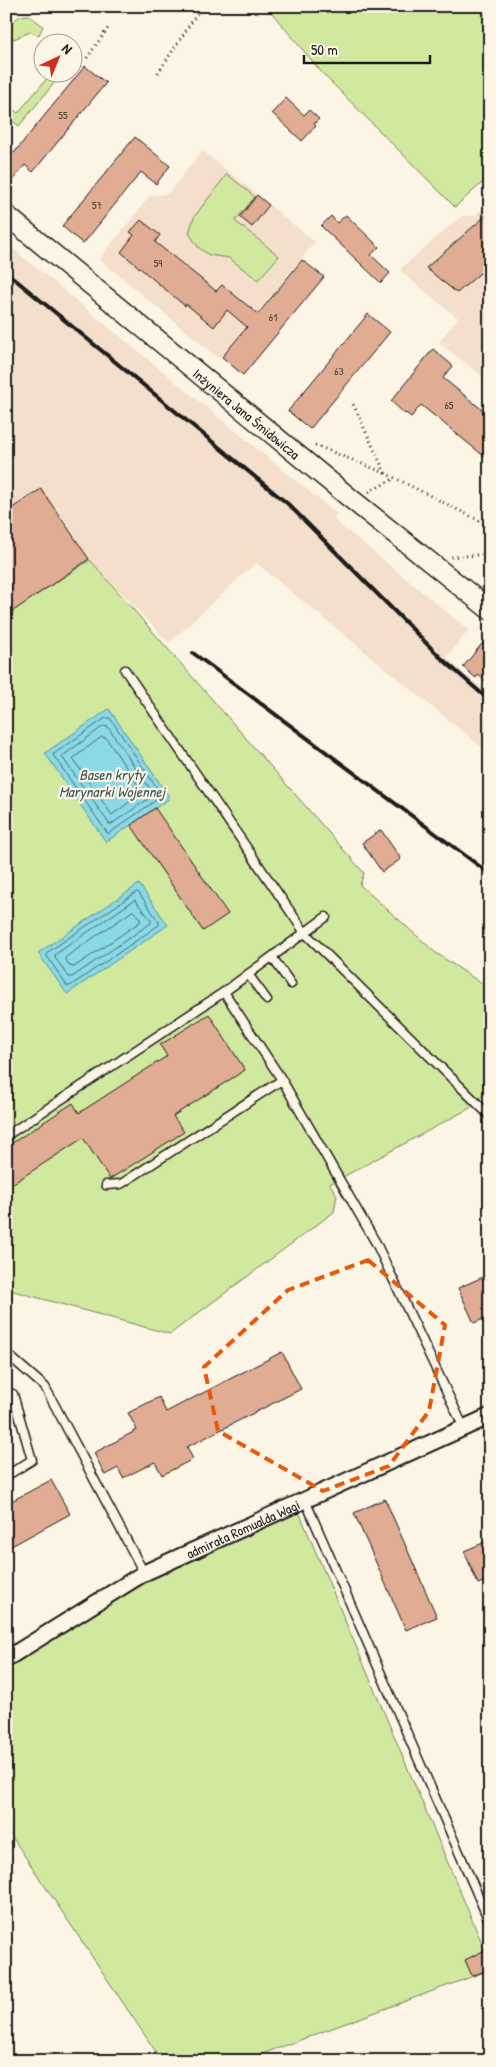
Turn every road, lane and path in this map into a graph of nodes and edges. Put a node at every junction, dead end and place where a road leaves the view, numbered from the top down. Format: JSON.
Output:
{"nodes":[{"id":1,"x":202,"y":6,"type":"edge"},
{"id":2,"x":108,"y":28,"type":"dead end"},
{"id":3,"x":87,"y":58,"type":"dead end"},
{"id":4,"x":158,"y":73,"type":"dead end"},
{"id":5,"x":6,"y":215,"type":"edge"},
{"id":6,"x":353,"y":404,"type":"dead end"},
{"id":7,"x":315,"y":445,"type":"dead end"},
{"id":8,"x":385,"y":473,"type":"junction"},
{"id":9,"x":395,"y":478,"type":"junction"},
{"id":10,"x":369,"y":492,"type":"dead end"},
{"id":11,"x":490,"y":526,"type":"edge"},
{"id":12,"x":490,"y":554,"type":"edge"},
{"id":13,"x":450,"y":558,"type":"dead end"},
{"id":14,"x":490,"y":610,"type":"edge"},
{"id":15,"x":125,"y":670,"type":"dead end"},
{"id":16,"x":326,"y":917,"type":"dead end"},
{"id":17,"x":306,"y":934,"type":"junction"},
{"id":18,"x":272,"y":958,"type":"junction"},
{"id":19,"x":248,"y":974,"type":"junction"},
{"id":20,"x":290,"y":984,"type":"dead end"},
{"id":21,"x":224,"y":992,"type":"junction"},
{"id":22,"x":267,"y":1000,"type":"dead end"},
{"id":23,"x":282,"y":1080,"type":"junction"},
{"id":24,"x":490,"y":1116,"type":"edge"},
{"id":25,"x":6,"y":1136,"type":"edge"},
{"id":26,"x":106,"y":1185,"type":"dead end"},
{"id":27,"x":6,"y":1353,"type":"edge"},
{"id":28,"x":13,"y":1394,"type":"dead end"},
{"id":29,"x":490,"y":1416,"type":"edge"},
{"id":30,"x":464,"y":1428,"type":"junction"},
{"id":31,"x":6,"y":1476,"type":"edge"},
{"id":32,"x":305,"y":1500,"type":"junction"},
{"id":33,"x":144,"y":1573,"type":"junction"},
{"id":34,"x":6,"y":1659,"type":"edge"},
{"id":35,"x":490,"y":1923,"type":"edge"}],
"edges":[{"from":1,"to":4,"type":"path"},
{"from":2,"to":3,"type":"path"},
{"from":5,"to":14,"type":"street","name":"Inżyniera Jana Śmidowicza"},
{"from":6,"to":8,"type":"path"},
{"from":7,"to":8,"type":"path"},
{"from":8,"to":9,"type":"path"},
{"from":9,"to":10,"type":"path"},
{"from":9,"to":11,"type":"path"},
{"from":12,"to":13,"type":"path"},
{"from":15,"to":17,"type":"lane"},
{"from":16,"to":17,"type":"lane"},
{"from":17,"to":18,"type":"lane"},
{"from":17,"to":24,"type":"lane"},
{"from":18,"to":19,"type":"lane"},
{"from":18,"to":20,"type":"lane"},
{"from":19,"to":21,"type":"lane"},
{"from":19,"to":22,"type":"lane"},
{"from":21,"to":23,"type":"lane"},
{"from":21,"to":25,"type":"lane"},
{"from":23,"to":26,"type":"lane"},
{"from":23,"to":30,"type":"lane"},
{"from":27,"to":33,"type":"lane"},
{"from":28,"to":31,"type":"lane"},
{"from":29,"to":30,"type":"street","name":"admirała Romualda Wagi"},
{"from":30,"to":32,"type":"street","name":"admirała Romualda Wagi"},
{"from":32,"to":33,"type":"street","name":"admirała Romualda Wagi"},
{"from":32,"to":35,"type":"lane"},
{"from":33,"to":34,"type":"street","name":"admirała Romualda Wagi"}]}
